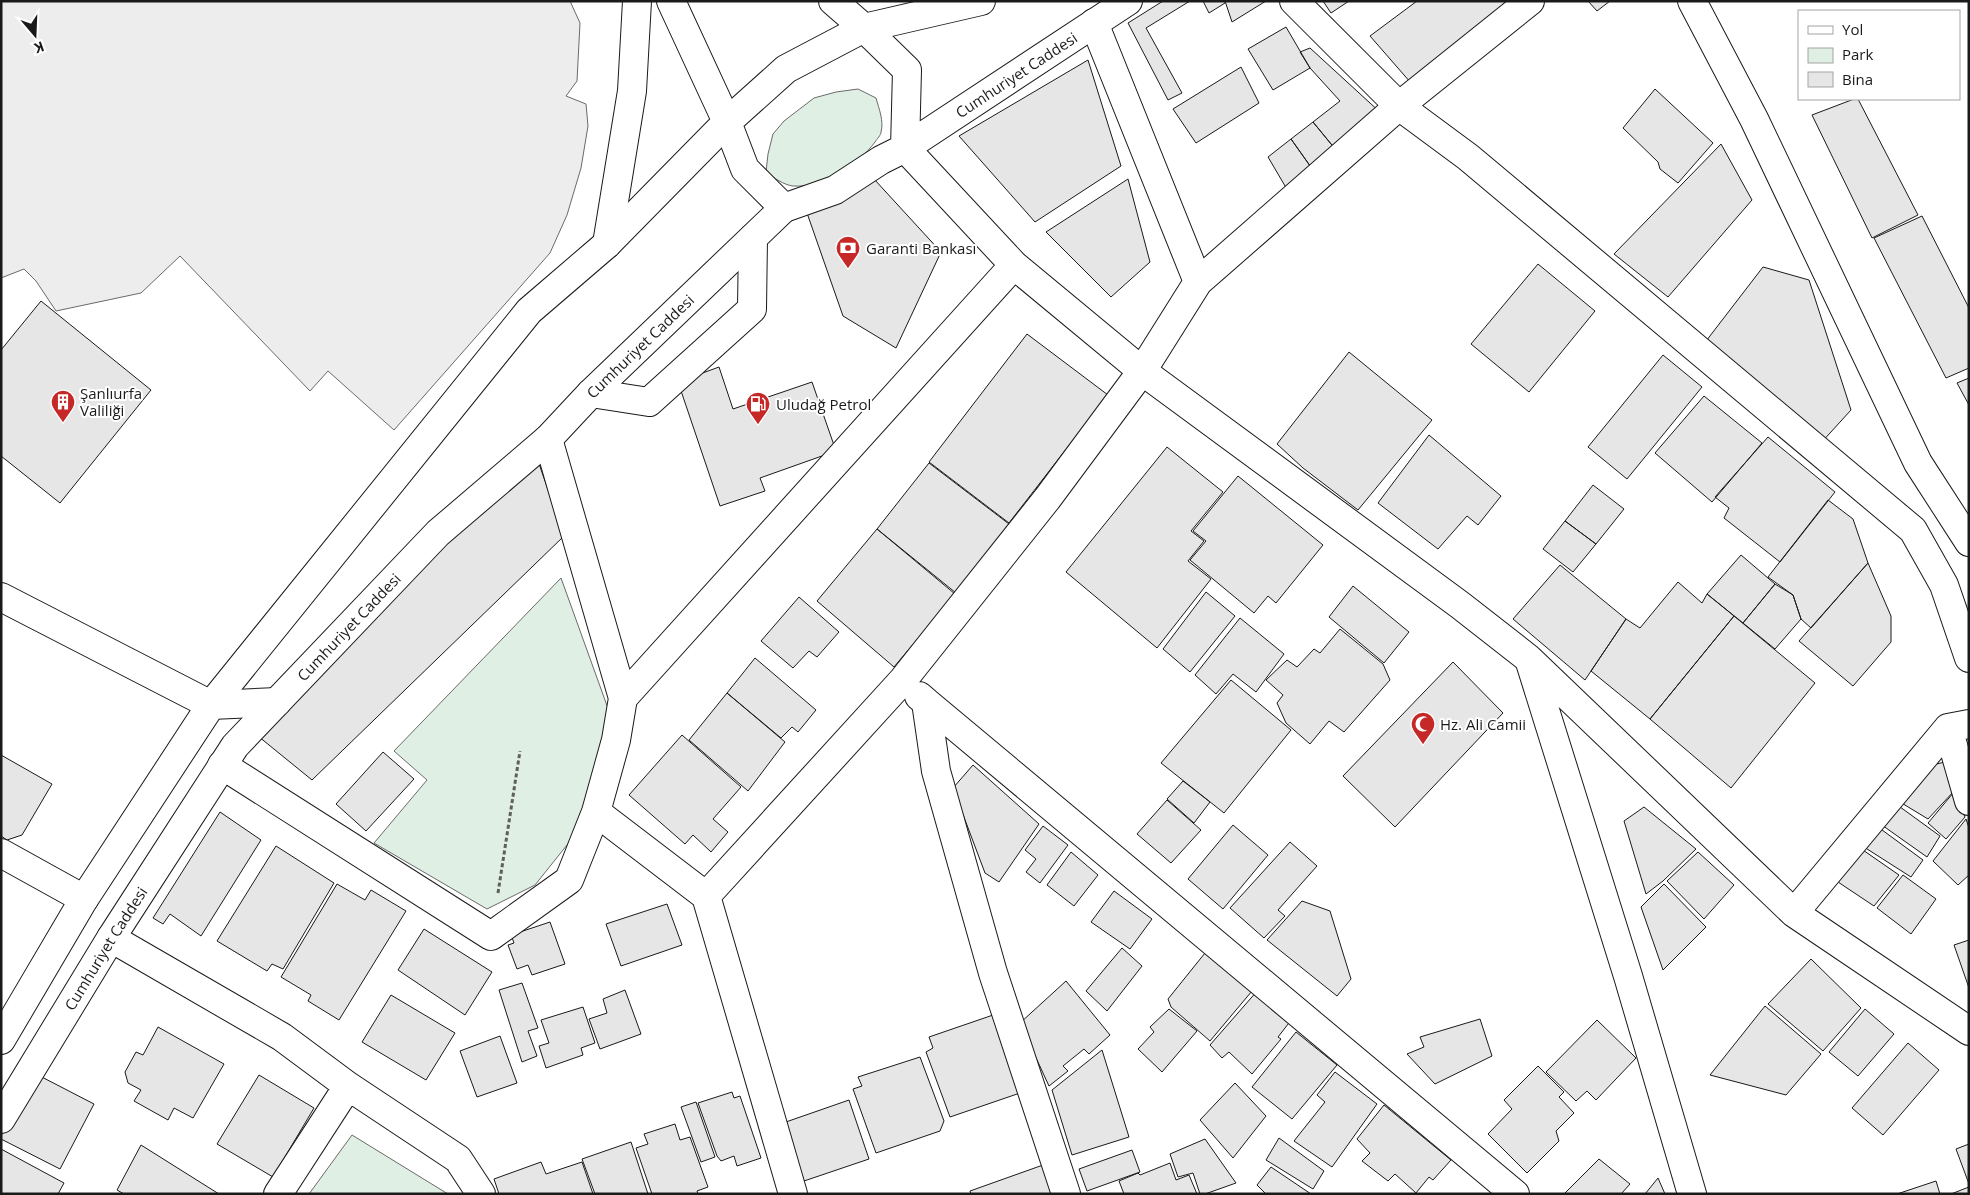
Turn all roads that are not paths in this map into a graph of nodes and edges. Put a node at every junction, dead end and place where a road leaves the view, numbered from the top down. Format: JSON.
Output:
{"nodes":[{"id":1,"x":637,"y":1,"type":"edge"},
{"id":2,"x":671,"y":1,"type":"edge"},
{"id":3,"x":834,"y":1,"type":"edge"},
{"id":4,"x":981,"y":1,"type":"edge"},
{"id":5,"x":1128,"y":1,"type":"edge"},
{"id":6,"x":1294,"y":1,"type":"edge"},
{"id":7,"x":1530,"y":1,"type":"edge"},
{"id":8,"x":1692,"y":1,"type":"edge"},
{"id":9,"x":1094,"y":23,"type":"junction"},
{"id":10,"x":864,"y":28,"type":"junction"},
{"id":11,"x":1399,"y":106,"type":"junction"},
{"id":12,"x":727,"y":122,"type":"junction"},
{"id":13,"x":905,"y":148,"type":"junction"},
{"id":14,"x":784,"y":208,"type":"junction"},
{"id":15,"x":753,"y":238,"type":"junction"},
{"id":16,"x":607,"y":244,"type":"junction"},
{"id":17,"x":1014,"y":265,"type":"junction"},
{"id":18,"x":1198,"y":282,"type":"junction"},
{"id":19,"x":1142,"y":371,"type":"junction"},
{"id":20,"x":591,"y":393,"type":"junction"},
{"id":21,"x":548,"y":439,"type":"junction"},
{"id":22,"x":1969,"y":542,"type":"edge"},
{"id":23,"x":1,"y":597,"type":"edge"},
{"id":24,"x":1969,"y":658,"type":"edge"},
{"id":25,"x":1529,"y":659,"type":"junction"},
{"id":26,"x":903,"y":680,"type":"junction"},
{"id":27,"x":623,"y":698,"type":"junction"},
{"id":28,"x":277,"y":702,"type":"junction"},
{"id":29,"x":926,"y":702,"type":"junction"},
{"id":30,"x":211,"y":705,"type":"junction"},
{"id":31,"x":1958,"y":726,"type":"edge"},
{"id":32,"x":222,"y":765,"type":"junction"},
{"id":33,"x":1969,"y":800,"type":"edge"},
{"id":34,"x":596,"y":812,"type":"junction"},
{"id":35,"x":1,"y":853,"type":"edge"},
{"id":36,"x":706,"y":896,"type":"junction"},
{"id":37,"x":84,"y":899,"type":"junction"},
{"id":38,"x":1794,"y":913,"type":"junction"},
{"id":39,"x":111,"y":938,"type":"junction"},
{"id":40,"x":1969,"y":1031,"type":"edge"},
{"id":41,"x":1,"y":1040,"type":"edge"},
{"id":42,"x":348,"y":1086,"type":"junction"},
{"id":43,"x":1,"y":1119,"type":"edge"},
{"id":44,"x":278,"y":1194,"type":"edge"},
{"id":45,"x":481,"y":1194,"type":"edge"},
{"id":46,"x":793,"y":1194,"type":"edge"},
{"id":47,"x":1066,"y":1194,"type":"edge"},
{"id":48,"x":1514,"y":1194,"type":"edge"},
{"id":49,"x":1692,"y":1194,"type":"edge"}],
"edges":[{"from":1,"to":16,"type":"street"},
{"from":2,"to":12,"type":"street"},
{"from":3,"to":10,"type":"street"},
{"from":4,"to":10,"type":"street"},
{"from":5,"to":9,"type":"street","name":"Cumhuriyet Caddesi"},
{"from":6,"to":11,"type":"street"},
{"from":7,"to":11,"type":"street"},
{"from":8,"to":22,"type":"street"},
{"from":9,"to":13,"type":"street","name":"Cumhuriyet Caddesi"},
{"from":9,"to":18,"type":"street"},
{"from":10,"to":12,"type":"street"},
{"from":10,"to":13,"type":"street"},
{"from":11,"to":18,"type":"street"},
{"from":11,"to":24,"type":"street"},
{"from":12,"to":14,"type":"street"},
{"from":12,"to":16,"type":"street"},
{"from":13,"to":14,"type":"street"},
{"from":13,"to":17,"type":"street"},
{"from":14,"to":15,"type":"street","name":"Cumhuriyet Caddesi"},
{"from":15,"to":20,"type":"street","name":"Cumhuriyet Caddesi"},
{"from":15,"to":20,"type":"street"},
{"from":16,"to":30,"type":"street"},
{"from":17,"to":19,"type":"street"},
{"from":17,"to":27,"type":"street"},
{"from":18,"to":19,"type":"street"},
{"from":19,"to":25,"type":"street"},
{"from":19,"to":26,"type":"street"},
{"from":20,"to":21,"type":"street","name":"Cumhuriyet Caddesi"},
{"from":21,"to":27,"type":"street"},
{"from":21,"to":28,"type":"street","name":"Cumhuriyet Caddesi"},
{"from":23,"to":30,"type":"street"},
{"from":25,"to":38,"type":"street"},
{"from":25,"to":49,"type":"street"},
{"from":26,"to":29,"type":"street"},
{"from":26,"to":36,"type":"street"},
{"from":27,"to":34,"type":"street"},
{"from":28,"to":30,"type":"street"},
{"from":28,"to":32,"type":"street","name":"Cumhuriyet Caddesi"},
{"from":29,"to":47,"type":"street"},
{"from":29,"to":48,"type":"street"},
{"from":30,"to":37,"type":"street"},
{"from":31,"to":33,"type":"street"},
{"from":31,"to":38,"type":"street"},
{"from":32,"to":34,"type":"street"},
{"from":32,"to":39,"type":"street","name":"Cumhuriyet Caddesi"},
{"from":34,"to":36,"type":"street"},
{"from":35,"to":37,"type":"street"},
{"from":36,"to":46,"type":"street"},
{"from":37,"to":41,"type":"street"},
{"from":38,"to":40,"type":"street"},
{"from":39,"to":42,"type":"street"},
{"from":39,"to":43,"type":"street","name":"Cumhuriyet Caddesi"},
{"from":42,"to":44,"type":"street"},
{"from":42,"to":45,"type":"street"}]}
